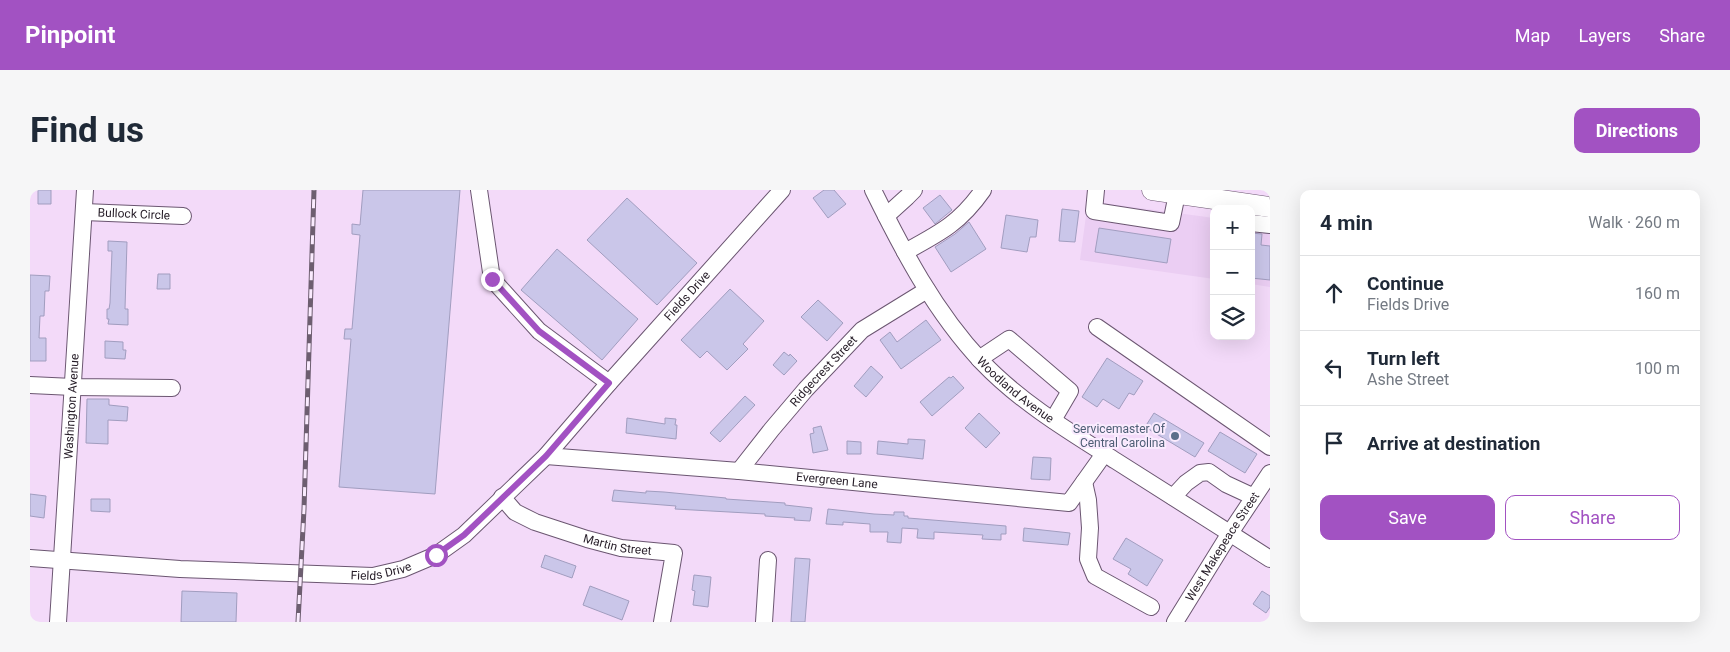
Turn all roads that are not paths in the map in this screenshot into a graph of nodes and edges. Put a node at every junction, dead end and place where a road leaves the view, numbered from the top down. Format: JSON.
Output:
{"nodes":[{"id":1,"x":85,"y":190,"type":"edge"},
{"id":2,"x":479,"y":190,"type":"edge"},
{"id":3,"x":782,"y":190,"type":"edge"},
{"id":4,"x":873,"y":190,"type":"edge"},
{"id":5,"x":914,"y":190,"type":"edge"},
{"id":6,"x":984,"y":190,"type":"edge"},
{"id":7,"x":1096,"y":190,"type":"edge"},
{"id":8,"x":1152,"y":190,"type":"edge"},
{"id":9,"x":1177,"y":194,"type":"junction"},
{"id":10,"x":1224,"y":204,"type":"edge"},
{"id":11,"x":84,"y":212,"type":"junction"},
{"id":12,"x":183,"y":216,"type":"dead end"},
{"id":13,"x":886,"y":216,"type":"junction"},
{"id":14,"x":1266,"y":217,"type":"edge"},
{"id":15,"x":906,"y":252,"type":"junction"},
{"id":16,"x":927,"y":290,"type":"junction"},
{"id":17,"x":1097,"y":327,"type":"dead end"},
{"id":18,"x":980,"y":359,"type":"junction"},
{"id":19,"x":609,"y":383,"type":"junction"},
{"id":20,"x":30,"y":385,"type":"edge"},
{"id":21,"x":73,"y":387,"type":"junction"},
{"id":22,"x":172,"y":388,"type":"dead end"},
{"id":23,"x":1053,"y":420,"type":"junction"},
{"id":24,"x":1270,"y":447,"type":"edge"},
{"id":25,"x":1104,"y":454,"type":"junction"},
{"id":26,"x":546,"y":456,"type":"junction"},
{"id":27,"x":739,"y":470,"type":"junction"},
{"id":28,"x":1270,"y":473,"type":"edge"},
{"id":29,"x":1084,"y":482,"type":"junction"},
{"id":30,"x":1254,"y":497,"type":"junction"},
{"id":31,"x":502,"y":498,"type":"junction"},
{"id":32,"x":1173,"y":498,"type":"junction"},
{"id":33,"x":1230,"y":534,"type":"junction"},
{"id":34,"x":30,"y":558,"type":"edge"},
{"id":35,"x":1270,"y":559,"type":"edge"},
{"id":36,"x":62,"y":560,"type":"junction"},
{"id":37,"x":768,"y":560,"type":"dead end"},
{"id":38,"x":1151,"y":607,"type":"dead end"},
{"id":39,"x":58,"y":622,"type":"edge"},
{"id":40,"x":662,"y":622,"type":"edge"},
{"id":41,"x":764,"y":622,"type":"edge"},
{"id":42,"x":1176,"y":622,"type":"edge"}],
"edges":[{"from":1,"to":11,"type":"street","name":"Washington Avenue"},
{"from":2,"to":19,"type":"street"},
{"from":3,"to":19,"type":"street","name":"Fields Drive"},
{"from":4,"to":13,"type":"street","name":"Woodland Avenue"},
{"from":5,"to":13,"type":"street"},
{"from":6,"to":15,"type":"street"},
{"from":7,"to":9,"type":"street"},
{"from":8,"to":9,"type":"main road"},
{"from":9,"to":10,"type":"main road"},
{"from":10,"to":14,"type":"main road"},
{"from":11,"to":12,"type":"street","name":"Bullock Circle"},
{"from":11,"to":21,"type":"street","name":"Washington Avenue"},
{"from":13,"to":15,"type":"street","name":"Woodland Avenue"},
{"from":15,"to":16,"type":"street","name":"Woodland Avenue"},
{"from":16,"to":18,"type":"street","name":"Woodland Avenue"},
{"from":16,"to":27,"type":"street","name":"Ridgecrest Street"},
{"from":17,"to":24,"type":"street"},
{"from":18,"to":23,"type":"street","name":"Woodland Avenue"},
{"from":18,"to":23,"type":"street"},
{"from":19,"to":26,"type":"street","name":"Fields Drive"},
{"from":20,"to":21,"type":"street"},
{"from":21,"to":22,"type":"street"},
{"from":21,"to":36,"type":"street","name":"Washington Avenue"},
{"from":23,"to":25,"type":"street","name":"Woodland Avenue"},
{"from":25,"to":29,"type":"street","name":"Evergreen Lane"},
{"from":25,"to":32,"type":"street","name":"Woodland Avenue"},
{"from":26,"to":27,"type":"street","name":"Evergreen Lane"},
{"from":26,"to":31,"type":"street","name":"Fields Drive"},
{"from":27,"to":29,"type":"street","name":"Evergreen Lane"},
{"from":28,"to":30,"type":"street","name":"West Makepeace Street"},
{"from":29,"to":38,"type":"street"},
{"from":30,"to":32,"type":"street"},
{"from":30,"to":33,"type":"street","name":"West Makepeace Street"},
{"from":31,"to":36,"type":"street","name":"Fields Drive"},
{"from":31,"to":40,"type":"street","name":"Martin Street"},
{"from":32,"to":33,"type":"street","name":"Woodland Avenue"},
{"from":33,"to":35,"type":"street","name":"Woodland Avenue"},
{"from":33,"to":42,"type":"street","name":"West Makepeace Street"},
{"from":34,"to":36,"type":"street","name":"Fields Drive"},
{"from":36,"to":39,"type":"street","name":"Washington Avenue"},
{"from":37,"to":41,"type":"street"}]}
